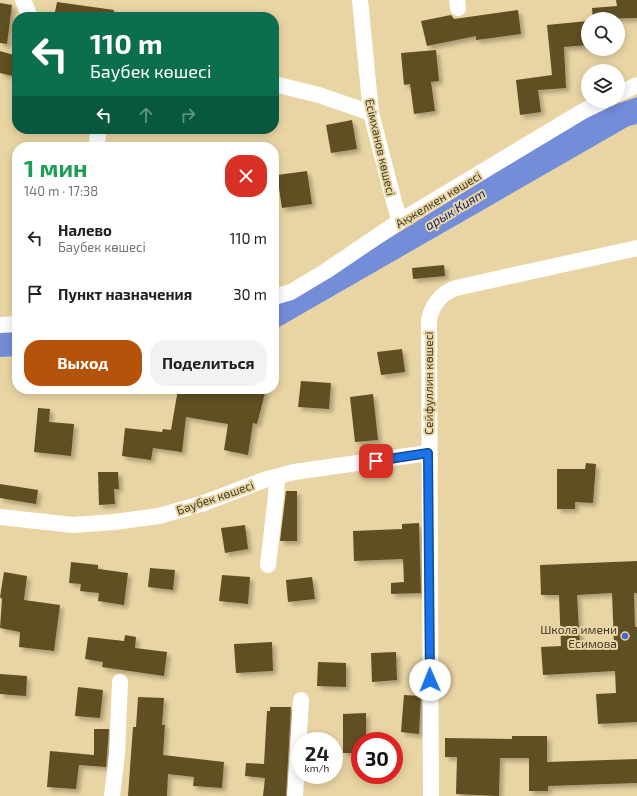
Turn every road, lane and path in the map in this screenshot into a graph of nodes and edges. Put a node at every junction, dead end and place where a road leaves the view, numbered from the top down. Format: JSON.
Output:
{"nodes":[{"id":1,"x":23,"y":0,"type":"edge"},
{"id":2,"x":360,"y":0,"type":"edge"},
{"id":3,"x":28,"y":12,"type":"edge"},
{"id":4,"x":279,"y":85,"type":"edge"},
{"id":5,"x":637,"y":85,"type":"edge"},
{"id":6,"x":625,"y":91,"type":"edge"},
{"id":7,"x":589,"y":108,"type":"edge"},
{"id":8,"x":371,"y":113,"type":"junction"},
{"id":9,"x":400,"y":221,"type":"junction"},
{"id":10,"x":637,"y":248,"type":"edge"},
{"id":11,"x":279,"y":296,"type":"edge"},
{"id":12,"x":12,"y":324,"type":"edge"},
{"id":13,"x":0,"y":325,"type":"edge"},
{"id":14,"x":428,"y":453,"type":"junction"},
{"id":15,"x":277,"y":477,"type":"junction"},
{"id":16,"x":0,"y":516,"type":"edge"},
{"id":17,"x":268,"y":565,"type":"dead end"},
{"id":18,"x":120,"y":682,"type":"dead end"},
{"id":19,"x":300,"y":700,"type":"dead end"},
{"id":20,"x":112,"y":796,"type":"edge"},
{"id":21,"x":294,"y":796,"type":"edge"},
{"id":22,"x":431,"y":796,"type":"edge"}],
"edges":[{"from":1,"to":3,"type":"street"},
{"from":2,"to":8,"type":"street","name":"Есімханов көшесі"},
{"from":4,"to":8,"type":"street"},
{"from":5,"to":6,"type":"street"},
{"from":7,"to":9,"type":"street","name":"Ақжелкен көшесі"},
{"from":8,"to":9,"type":"street","name":"Есімханов көшесі"},
{"from":9,"to":11,"type":"street","name":"Ақжелкен көшесі"},
{"from":10,"to":14,"type":"street","name":"Сейфуллин көшесі"},
{"from":12,"to":13,"type":"street"},
{"from":14,"to":15,"type":"street","name":"Баубек көшесі"},
{"from":14,"to":22,"type":"street","name":"Сейфуллин көшесі"},
{"from":15,"to":16,"type":"street","name":"Баубек көшесі"},
{"from":15,"to":17,"type":"street"},
{"from":18,"to":20,"type":"street"},
{"from":19,"to":21,"type":"street"}]}
